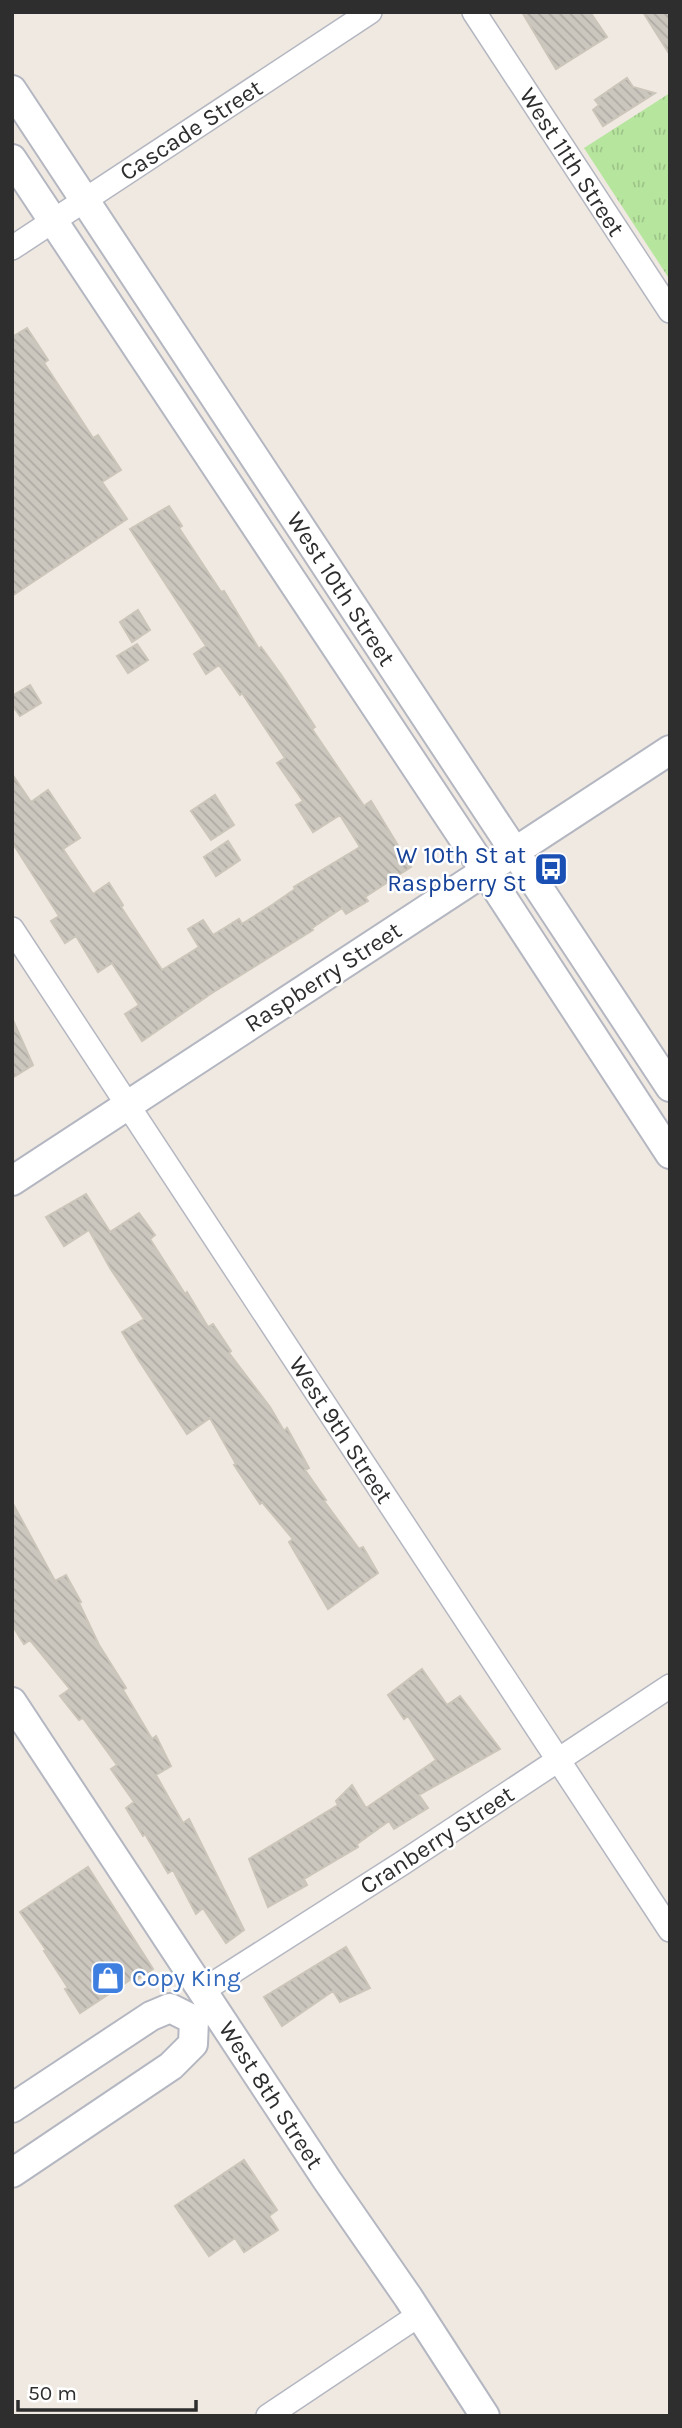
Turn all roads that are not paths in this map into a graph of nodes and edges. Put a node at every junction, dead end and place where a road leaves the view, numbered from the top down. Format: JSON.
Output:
{"nodes":[{"id":1,"x":370,"y":12,"type":"edge"},
{"id":2,"x":474,"y":12,"type":"edge"},
{"id":3,"x":12,"y":90,"type":"edge"},
{"id":4,"x":12,"y":159,"type":"edge"},
{"id":5,"x":85,"y":200,"type":"junction"},
{"id":6,"x":53,"y":221,"type":"junction"},
{"id":7,"x":12,"y":247,"type":"edge"},
{"id":8,"x":670,"y":311,"type":"edge"},
{"id":9,"x":236,"y":430,"type":"junction"},
{"id":10,"x":205,"y":450,"type":"junction"},
{"id":11,"x":670,"y":750,"type":"edge"},
{"id":12,"x":515,"y":852,"type":"junction"},
{"id":13,"x":485,"y":871,"type":"junction"},
{"id":14,"x":12,"y":929,"type":"edge"},
{"id":15,"x":670,"y":1087,"type":"edge"},
{"id":16,"x":127,"y":1106,"type":"junction"},
{"id":17,"x":670,"y":1154,"type":"edge"},
{"id":18,"x":12,"y":1181,"type":"edge"},
{"id":19,"x":670,"y":1686,"type":"edge"},
{"id":20,"x":12,"y":1702,"type":"edge"},
{"id":21,"x":558,"y":1760,"type":"junction"},
{"id":22,"x":670,"y":1930,"type":"edge"},
{"id":23,"x":204,"y":2007,"type":"junction"},
{"id":24,"x":12,"y":2108,"type":"edge"},
{"id":25,"x":12,"y":2173,"type":"edge"},
{"id":26,"x":419,"y":2315,"type":"junction"},
{"id":27,"x":268,"y":2416,"type":"edge"},
{"id":28,"x":485,"y":2416,"type":"edge"}],
"edges":[{"from":1,"to":5,"type":"street","name":"Cascade Street"},
{"from":2,"to":8,"type":"street","name":"West 11th Street"},
{"from":3,"to":5,"type":"street","name":"West 10th Street"},
{"from":4,"to":6,"type":"street","name":"West 10th Street"},
{"from":5,"to":6,"type":"street","name":"Cascade Street"},
{"from":5,"to":9,"type":"street","name":"West 10th Street"},
{"from":6,"to":7,"type":"street","name":"Cascade Street"},
{"from":6,"to":10,"type":"street","name":"West 10th Street"},
{"from":9,"to":10,"type":"street"},
{"from":9,"to":12,"type":"street","name":"West 10th Street"},
{"from":10,"to":13,"type":"street","name":"West 10th Street"},
{"from":11,"to":12,"type":"street","name":"Raspberry Street"},
{"from":12,"to":13,"type":"street","name":"Raspberry Street"},
{"from":12,"to":15,"type":"street","name":"West 10th Street"},
{"from":13,"to":16,"type":"street","name":"Raspberry Street"},
{"from":13,"to":17,"type":"street","name":"West 10th Street"},
{"from":14,"to":16,"type":"street","name":"West 9th Street"},
{"from":16,"to":18,"type":"street","name":"Raspberry Street"},
{"from":16,"to":21,"type":"street","name":"West 9th Street"},
{"from":19,"to":21,"type":"street","name":"Cranberry Street"},
{"from":20,"to":23,"type":"street","name":"West 8th Street"},
{"from":21,"to":22,"type":"street","name":"West 9th Street"},
{"from":21,"to":23,"type":"street","name":"Cranberry Street"},
{"from":23,"to":24,"type":"street"},
{"from":23,"to":25,"type":"street"},
{"from":23,"to":26,"type":"street","name":"West 8th Street"},
{"from":26,"to":27,"type":"street"},
{"from":26,"to":28,"type":"street","name":"West 8th Street"}]}
